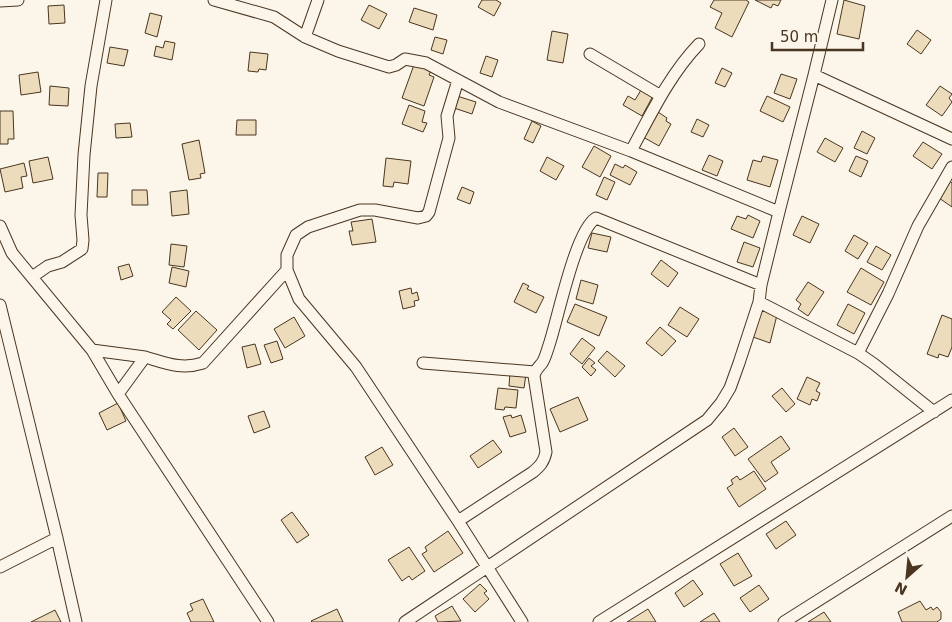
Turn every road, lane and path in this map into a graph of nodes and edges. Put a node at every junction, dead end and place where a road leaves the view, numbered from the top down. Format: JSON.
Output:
{"nodes":[{"id":1,"x":18,"y":0,"type":"edge"},
{"id":2,"x":106,"y":0,"type":"edge"},
{"id":3,"x":214,"y":0,"type":"edge"},
{"id":4,"x":318,"y":0,"type":"edge"},
{"id":5,"x":832,"y":0,"type":"edge"},
{"id":6,"x":0,"y":1,"type":"edge"},
{"id":7,"x":305,"y":37,"type":"junction"},
{"id":8,"x":699,"y":44,"type":"dead end"},
{"id":9,"x":590,"y":54,"type":"dead end"},
{"id":10,"x":814,"y":74,"type":"junction"},
{"id":11,"x":458,"y":80,"type":"junction"},
{"id":12,"x":661,"y":96,"type":"junction"},
{"id":13,"x":952,"y":139,"type":"edge"},
{"id":14,"x":631,"y":151,"type":"junction"},
{"id":15,"x":952,"y":167,"type":"edge"},
{"id":16,"x":779,"y":212,"type":"junction"},
{"id":17,"x":0,"y":226,"type":"edge"},
{"id":18,"x":12,"y":253,"type":"junction"},
{"id":19,"x":0,"y":255,"type":"edge"},
{"id":20,"x":287,"y":270,"type":"junction"},
{"id":21,"x":32,"y":277,"type":"junction"},
{"id":22,"x":761,"y":285,"type":"junction"},
{"id":23,"x":759,"y":302,"type":"junction"},
{"id":24,"x":0,"y":305,"type":"edge"},
{"id":25,"x":92,"y":350,"type":"junction"},
{"id":26,"x":858,"y":353,"type":"junction"},
{"id":27,"x":145,"y":357,"type":"junction"},
{"id":28,"x":423,"y":363,"type":"dead end"},
{"id":29,"x":535,"y":372,"type":"junction"},
{"id":30,"x":118,"y":394,"type":"junction"},
{"id":31,"x":952,"y":400,"type":"edge"},
{"id":32,"x":934,"y":412,"type":"junction"},
{"id":33,"x":952,"y":516,"type":"edge"},
{"id":34,"x":458,"y":521,"type":"junction"},
{"id":35,"x":57,"y":538,"type":"junction"},
{"id":36,"x":0,"y":567,"type":"edge"},
{"id":37,"x":488,"y":567,"type":"junction"},
{"id":38,"x":76,"y":622,"type":"edge"},
{"id":39,"x":268,"y":622,"type":"edge"},
{"id":40,"x":405,"y":622,"type":"edge"},
{"id":41,"x":522,"y":622,"type":"edge"},
{"id":42,"x":599,"y":622,"type":"edge"},
{"id":43,"x":784,"y":622,"type":"edge"}],
"edges":[{"from":1,"to":6,"type":"street"},
{"from":2,"to":21,"type":"street"},
{"from":3,"to":7,"type":"street"},
{"from":4,"to":7,"type":"street"},
{"from":5,"to":10,"type":"street"},
{"from":7,"to":11,"type":"street"},
{"from":8,"to":12,"type":"street"},
{"from":9,"to":12,"type":"street"},
{"from":10,"to":13,"type":"street"},
{"from":10,"to":16,"type":"street"},
{"from":11,"to":14,"type":"street"},
{"from":11,"to":20,"type":"street"},
{"from":12,"to":14,"type":"street"},
{"from":14,"to":16,"type":"street"},
{"from":15,"to":26,"type":"street"},
{"from":16,"to":22,"type":"street"},
{"from":17,"to":18,"type":"street"},
{"from":18,"to":19,"type":"street"},
{"from":18,"to":21,"type":"street"},
{"from":20,"to":27,"type":"street"},
{"from":20,"to":34,"type":"street"},
{"from":21,"to":25,"type":"street"},
{"from":22,"to":23,"type":"street"},
{"from":22,"to":29,"type":"street"},
{"from":23,"to":26,"type":"street"},
{"from":23,"to":37,"type":"street"},
{"from":24,"to":35,"type":"street"},
{"from":25,"to":27,"type":"street"},
{"from":25,"to":30,"type":"street"},
{"from":26,"to":32,"type":"street"},
{"from":27,"to":30,"type":"street"},
{"from":28,"to":29,"type":"street"},
{"from":29,"to":34,"type":"street"},
{"from":30,"to":39,"type":"street"},
{"from":31,"to":32,"type":"street"},
{"from":32,"to":42,"type":"street"},
{"from":33,"to":43,"type":"street"},
{"from":34,"to":37,"type":"street"},
{"from":35,"to":36,"type":"street"},
{"from":35,"to":38,"type":"street"},
{"from":37,"to":40,"type":"street"},
{"from":37,"to":41,"type":"street"}]}
